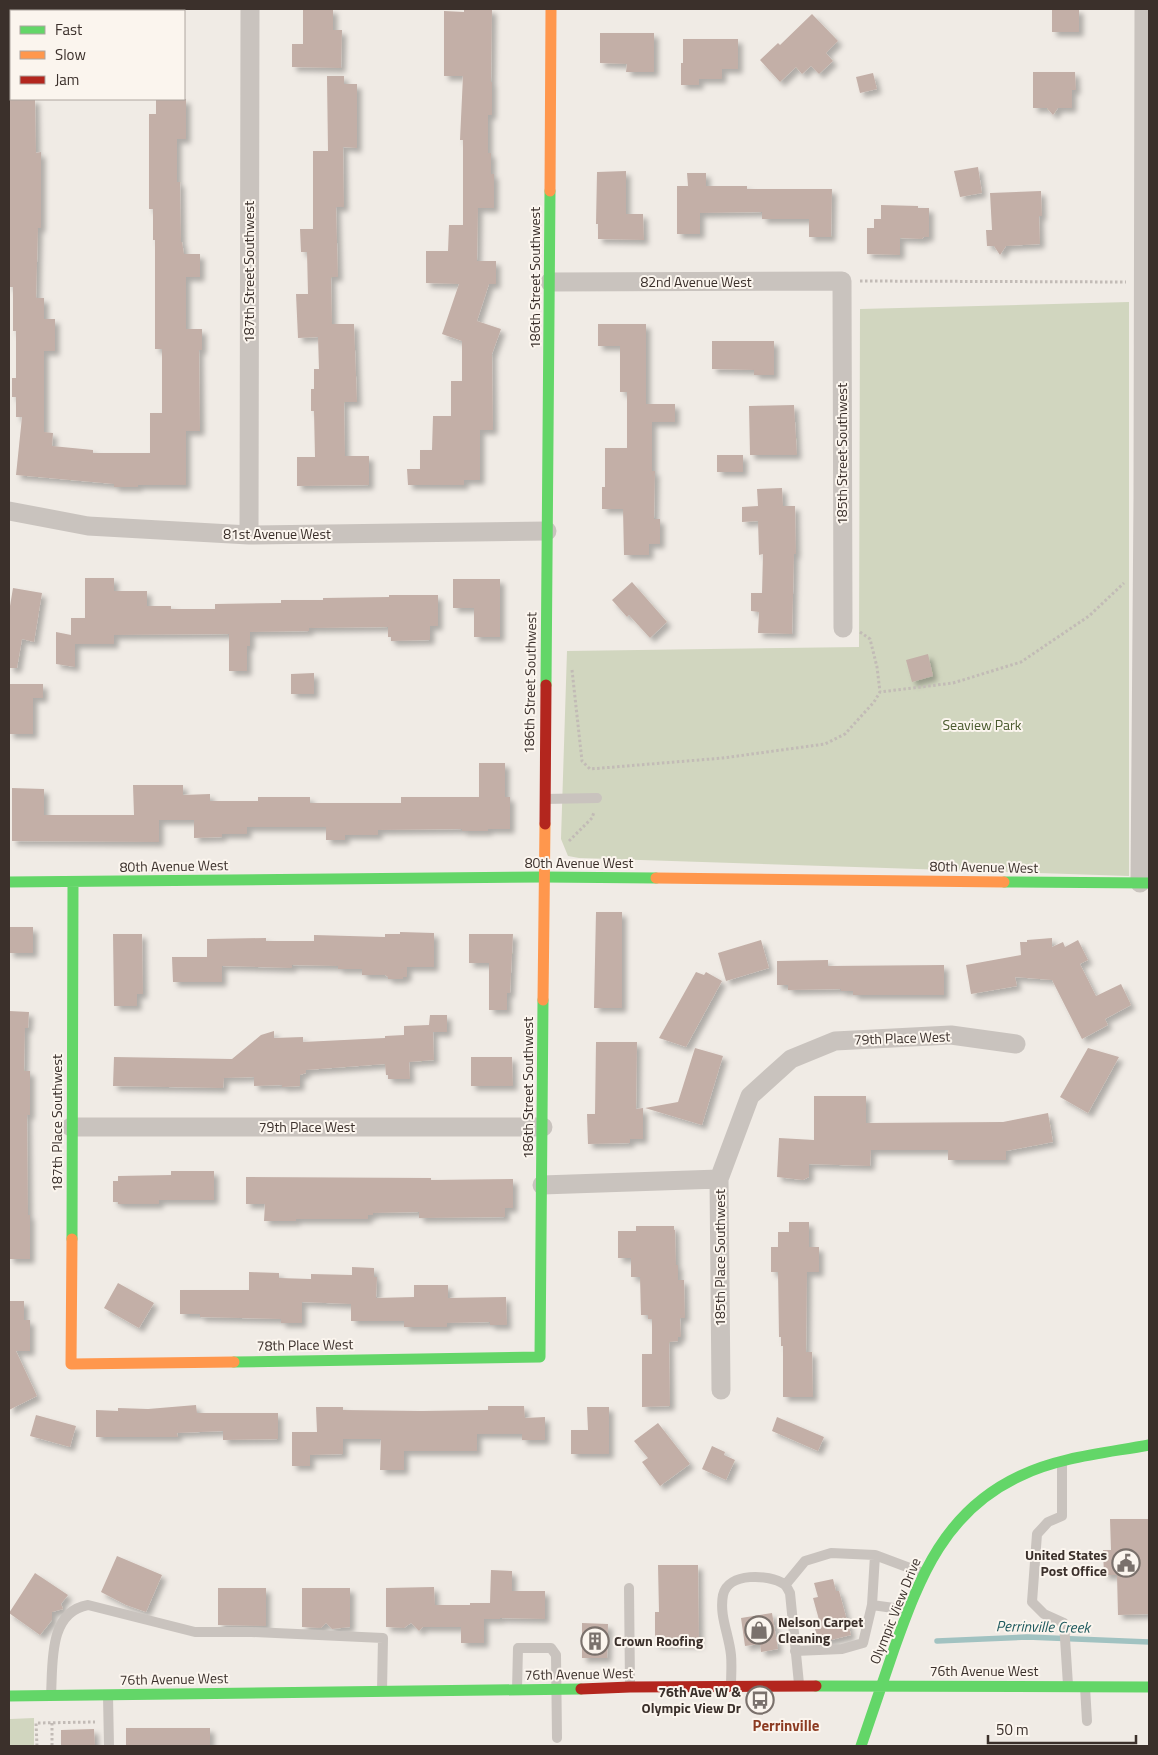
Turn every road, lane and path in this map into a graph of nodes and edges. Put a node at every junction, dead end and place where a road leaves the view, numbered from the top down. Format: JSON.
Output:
{"nodes":[{"id":1,"x":250,"y":9,"type":"edge"},
{"id":2,"x":551,"y":9,"type":"edge"},
{"id":3,"x":1144,"y":9,"type":"edge"},
{"id":4,"x":1146,"y":224,"type":"edge"},
{"id":5,"x":842,"y":281,"type":"junction"},
{"id":6,"x":550,"y":282,"type":"junction"},
{"id":7,"x":1143,"y":282,"type":"junction"},
{"id":8,"x":1146,"y":498,"type":"edge"},
{"id":9,"x":9,"y":511,"type":"edge"},
{"id":10,"x":547,"y":531,"type":"junction"},
{"id":11,"x":249,"y":535,"type":"junction"},
{"id":12,"x":1143,"y":566,"type":"junction"},
{"id":13,"x":842,"y":628,"type":"joint"},
{"id":14,"x":571,"y":666,"type":"dead end"},
{"id":15,"x":880,"y":692,"type":"junction"},
{"id":16,"x":598,"y":798,"type":"joint"},
{"id":17,"x":544,"y":799,"type":"junction"},
{"id":18,"x":567,"y":843,"type":"dead end"},
{"id":19,"x":544,"y":877,"type":"junction"},
{"id":20,"x":9,"y":882,"type":"edge"},
{"id":21,"x":73,"y":882,"type":"junction"},
{"id":22,"x":1145,"y":883,"type":"edge"},
{"id":23,"x":1016,"y":1044,"type":"dead end"},
{"id":24,"x":791,"y":1059,"type":"joint"},
{"id":25,"x":71,"y":1127,"type":"junction"},
{"id":26,"x":543,"y":1127,"type":"junction"},
{"id":27,"x":719,"y":1179,"type":"junction"},
{"id":28,"x":542,"y":1185,"type":"junction"},
{"id":29,"x":540,"y":1357,"type":"joint"},
{"id":30,"x":71,"y":1364,"type":"joint"},
{"id":31,"x":721,"y":1390,"type":"dead end"},
{"id":32,"x":1149,"y":1446,"type":"edge"},
{"id":33,"x":1062,"y":1462,"type":"junction"},
{"id":34,"x":875,"y":1555,"type":"junction"},
{"id":35,"x":923,"y":1573,"type":"junction"},
{"id":36,"x":786,"y":1584,"type":"junction"},
{"id":37,"x":629,"y":1588,"type":"dead end"},
{"id":38,"x":872,"y":1605,"type":"junction"},
{"id":39,"x":908,"y":1610,"type":"junction"},
{"id":40,"x":795,"y":1651,"type":"junction"},
{"id":41,"x":882,"y":1685,"type":"junction"},
{"id":42,"x":1068,"y":1686,"type":"junction"},
{"id":43,"x":1085,"y":1686,"type":"junction"},
{"id":44,"x":630,"y":1687,"type":"junction"},
{"id":45,"x":731,"y":1687,"type":"junction"},
{"id":46,"x":799,"y":1687,"type":"junction"},
{"id":47,"x":1149,"y":1687,"type":"edge"},
{"id":48,"x":517,"y":1690,"type":"junction"},
{"id":49,"x":556,"y":1690,"type":"junction"},
{"id":50,"x":382,"y":1692,"type":"junction"},
{"id":51,"x":108,"y":1695,"type":"junction"},
{"id":52,"x":9,"y":1696,"type":"edge"},
{"id":53,"x":51,"y":1696,"type":"junction"},
{"id":54,"x":1087,"y":1721,"type":"dead end"},
{"id":55,"x":98,"y":1722,"type":"dead end"},
{"id":56,"x":52,"y":1723,"type":"junction"},
{"id":57,"x":557,"y":1738,"type":"dead end"},
{"id":58,"x":37,"y":1746,"type":"edge"},
{"id":59,"x":52,"y":1746,"type":"edge"},
{"id":60,"x":109,"y":1746,"type":"edge"},
{"id":61,"x":860,"y":1746,"type":"edge"}],
"edges":[{"from":1,"to":11,"type":"street","name":"187th Street Southwest"},
{"from":2,"to":6,"type":"street","name":"186th Street Southwest"},
{"from":3,"to":4,"type":"street"},
{"from":4,"to":7,"type":"street"},
{"from":5,"to":6,"type":"street","name":"82nd Avenue West"},
{"from":5,"to":7,"type":"path"},
{"from":5,"to":13,"type":"street","name":"185th Street Southwest"},
{"from":6,"to":10,"type":"street","name":"186th Street Southwest"},
{"from":7,"to":8,"type":"street"},
{"from":8,"to":12,"type":"street"},
{"from":9,"to":11,"type":"street","name":"81st Avenue West"},
{"from":10,"to":11,"type":"street","name":"81st Avenue West"},
{"from":10,"to":17,"type":"street","name":"186th Street Southwest"},
{"from":12,"to":15,"type":"path"},
{"from":12,"to":22,"type":"street"},
{"from":13,"to":15,"type":"path"},
{"from":14,"to":15,"type":"path"},
{"from":16,"to":17,"type":"lane"},
{"from":16,"to":18,"type":"path"},
{"from":17,"to":19,"type":"street","name":"186th Street Southwest"},
{"from":19,"to":21,"type":"street","name":"80th Avenue West"},
{"from":19,"to":22,"type":"street","name":"80th Avenue West"},
{"from":19,"to":26,"type":"street","name":"186th Street Southwest"},
{"from":20,"to":21,"type":"street","name":"80th Avenue West"},
{"from":21,"to":25,"type":"street","name":"187th Place Southwest"},
{"from":23,"to":24,"type":"street","name":"79th Place West"},
{"from":24,"to":27,"type":"street","name":"185th Place Southwest"},
{"from":25,"to":26,"type":"street","name":"79th Place West"},
{"from":25,"to":30,"type":"street","name":"187th Place Southwest"},
{"from":26,"to":28,"type":"street","name":"186th Street Southwest"},
{"from":27,"to":28,"type":"street"},
{"from":27,"to":31,"type":"street","name":"185th Place Southwest"},
{"from":28,"to":29,"type":"street","name":"186th Street Southwest"},
{"from":29,"to":30,"type":"street","name":"78th Place West"},
{"from":32,"to":33,"type":"street","name":"Olympic View Drive"},
{"from":33,"to":35,"type":"street","name":"Olympic View Drive"},
{"from":33,"to":42,"type":"lane"},
{"from":34,"to":35,"type":"lane"},
{"from":34,"to":36,"type":"lane"},
{"from":34,"to":38,"type":"lane"},
{"from":35,"to":39,"type":"street","name":"Olympic View Drive"},
{"from":36,"to":40,"type":"lane"},
{"from":36,"to":45,"type":"lane"},
{"from":37,"to":44,"type":"lane"},
{"from":38,"to":39,"type":"lane"},
{"from":38,"to":40,"type":"lane"},
{"from":39,"to":41,"type":"street","name":"Olympic View Drive"},
{"from":40,"to":46,"type":"lane"},
{"from":41,"to":42,"type":"street","name":"76th Avenue West"},
{"from":41,"to":46,"type":"street","name":"76th Avenue West"},
{"from":41,"to":61,"type":"street","name":"Olympic View Drive"},
{"from":42,"to":43,"type":"street","name":"76th Avenue West"},
{"from":43,"to":47,"type":"street","name":"76th Avenue West"},
{"from":43,"to":54,"type":"lane"},
{"from":44,"to":45,"type":"street","name":"76th Avenue West"},
{"from":44,"to":49,"type":"street","name":"76th Avenue West"},
{"from":45,"to":46,"type":"street","name":"76th Avenue West"},
{"from":48,"to":49,"type":"street","name":"76th Avenue West"},
{"from":48,"to":49,"type":"lane"},
{"from":48,"to":50,"type":"street","name":"76th Avenue West"},
{"from":49,"to":57,"type":"lane"},
{"from":50,"to":51,"type":"street","name":"76th Avenue West"},
{"from":50,"to":53,"type":"lane"},
{"from":51,"to":53,"type":"street","name":"76th Avenue West"},
{"from":51,"to":60,"type":"lane"},
{"from":52,"to":53,"type":"street","name":"76th Avenue West"},
{"from":55,"to":56,"type":"path"},
{"from":56,"to":58,"type":"path"},
{"from":56,"to":59,"type":"path"}]}
